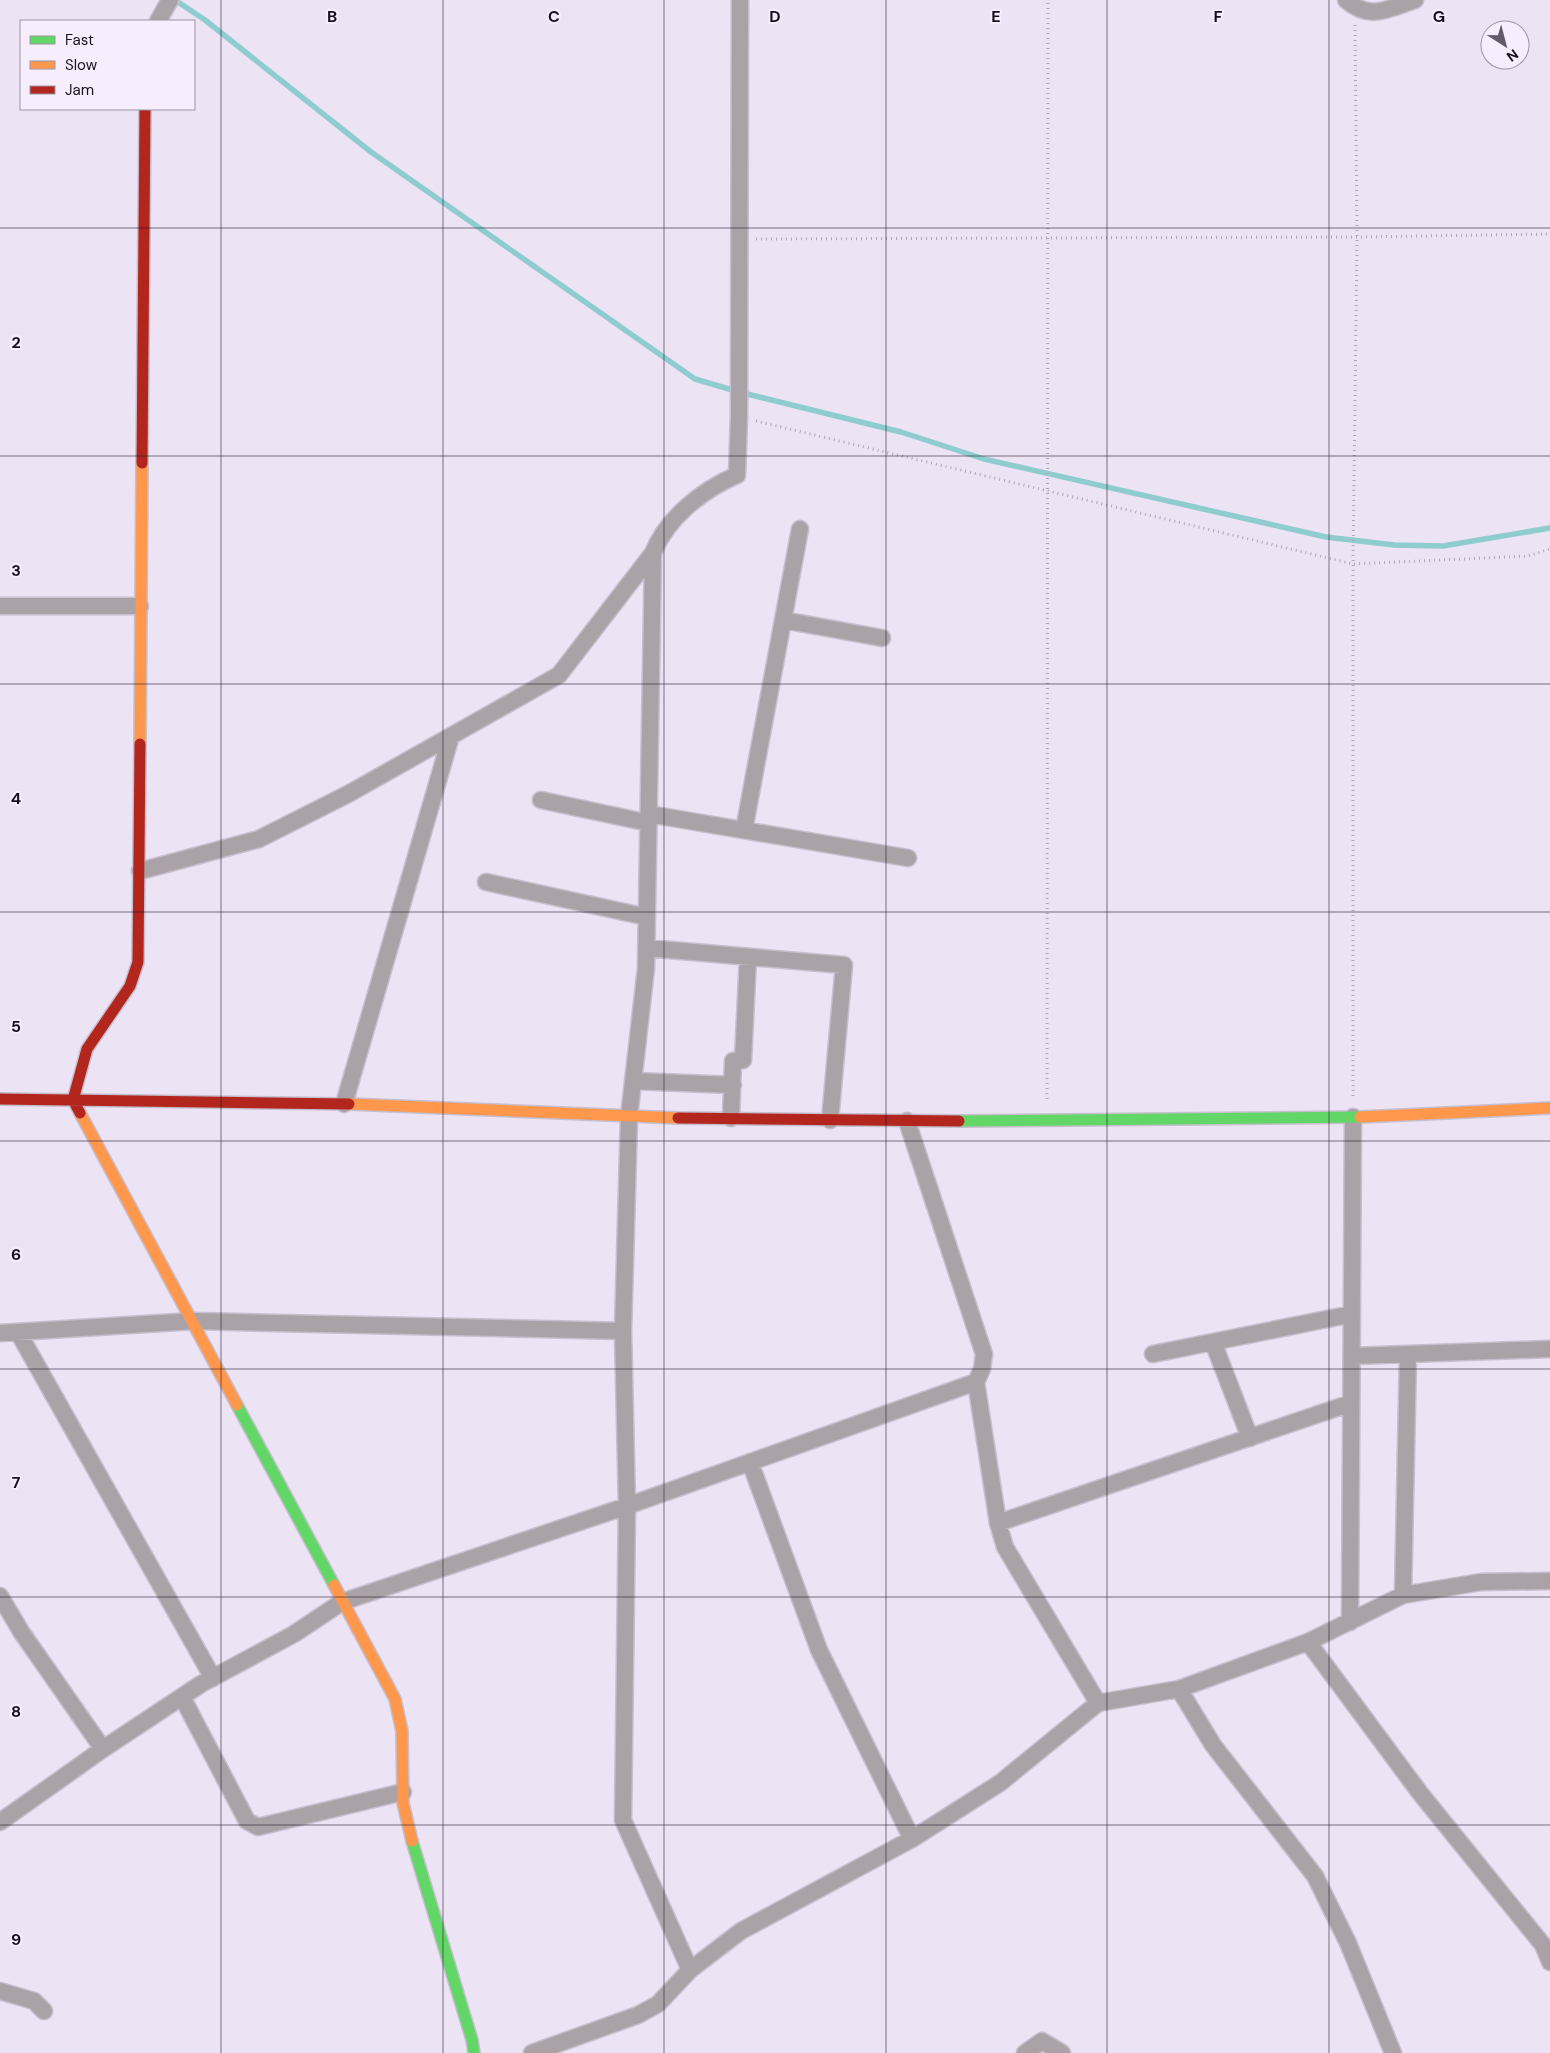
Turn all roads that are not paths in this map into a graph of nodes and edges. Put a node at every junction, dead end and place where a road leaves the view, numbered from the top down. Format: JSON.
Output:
{"nodes":[{"id":1,"x":740,"y":0,"type":"edge"},
{"id":2,"x":1415,"y":0,"type":"edge"},
{"id":3,"x":1350,"y":3,"type":"edge"},
{"id":4,"x":145,"y":110,"type":"edge"},
{"id":5,"x":800,"y":529,"type":"dead end"},
{"id":6,"x":653,"y":553,"type":"junction"},
{"id":7,"x":0,"y":606,"type":"edge"},
{"id":8,"x":140,"y":606,"type":"junction"},
{"id":9,"x":784,"y":620,"type":"junction"},
{"id":10,"x":882,"y":638,"type":"dead end"},
{"id":11,"x":451,"y":736,"type":"junction"},
{"id":12,"x":541,"y":800,"type":"dead end"},
{"id":13,"x":649,"y":819,"type":"junction"},
{"id":14,"x":744,"y":830,"type":"junction"},
{"id":15,"x":908,"y":858,"type":"dead end"},
{"id":16,"x":140,"y":872,"type":"junction"},
{"id":17,"x":486,"y":882,"type":"dead end"},
{"id":18,"x":647,"y":917,"type":"junction"},
{"id":19,"x":646,"y":948,"type":"junction"},
{"id":20,"x":748,"y":957,"type":"junction"},
{"id":21,"x":633,"y":1081,"type":"junction"},
{"id":22,"x":733,"y":1086,"type":"junction"},
{"id":23,"x":0,"y":1099,"type":"edge"},
{"id":24,"x":73,"y":1100,"type":"junction"},
{"id":25,"x":344,"y":1104,"type":"junction"},
{"id":26,"x":1550,"y":1108,"type":"edge"},
{"id":27,"x":629,"y":1117,"type":"junction"},
{"id":28,"x":1354,"y":1117,"type":"junction"},
{"id":29,"x":731,"y":1118,"type":"junction"},
{"id":30,"x":830,"y":1120,"type":"junction"},
{"id":31,"x":906,"y":1120,"type":"junction"},
{"id":32,"x":1352,"y":1314,"type":"junction"},
{"id":33,"x":194,"y":1322,"type":"junction"},
{"id":34,"x":623,"y":1331,"type":"junction"},
{"id":35,"x":18,"y":1332,"type":"junction"},
{"id":36,"x":0,"y":1333,"type":"edge"},
{"id":37,"x":1213,"y":1342,"type":"junction"},
{"id":38,"x":1550,"y":1349,"type":"edge"},
{"id":39,"x":1153,"y":1354,"type":"dead end"},
{"id":40,"x":1408,"y":1354,"type":"junction"},
{"id":41,"x":1352,"y":1356,"type":"junction"},
{"id":42,"x":976,"y":1382,"type":"junction"},
{"id":43,"x":1351,"y":1404,"type":"junction"},
{"id":44,"x":1250,"y":1438,"type":"junction"},
{"id":45,"x":750,"y":1462,"type":"junction"},
{"id":46,"x":627,"y":1506,"type":"junction"},
{"id":47,"x":998,"y":1523,"type":"junction"},
{"id":48,"x":1550,"y":1581,"type":"edge"},
{"id":49,"x":1403,"y":1595,"type":"junction"},
{"id":50,"x":0,"y":1596,"type":"edge"},
{"id":51,"x":342,"y":1602,"type":"junction"},
{"id":52,"x":1350,"y":1622,"type":"junction"},
{"id":53,"x":1308,"y":1642,"type":"junction"},
{"id":54,"x":213,"y":1678,"type":"junction"},
{"id":55,"x":1179,"y":1689,"type":"junction"},
{"id":56,"x":182,"y":1697,"type":"junction"},
{"id":57,"x":1098,"y":1702,"type":"junction"},
{"id":58,"x":103,"y":1749,"type":"junction"},
{"id":59,"x":403,"y":1792,"type":"junction"},
{"id":60,"x":0,"y":1822,"type":"edge"},
{"id":61,"x":912,"y":1839,"type":"junction"},
{"id":62,"x":1546,"y":1942,"type":"edge"},
{"id":63,"x":1550,"y":1962,"type":"edge"},
{"id":64,"x":690,"y":1970,"type":"junction"},
{"id":65,"x":0,"y":1991,"type":"edge"},
{"id":66,"x":44,"y":2011,"type":"dead end"},
{"id":67,"x":474,"y":2053,"type":"edge"},
{"id":68,"x":532,"y":2053,"type":"edge"},
{"id":69,"x":1025,"y":2053,"type":"edge"},
{"id":70,"x":1062,"y":2053,"type":"edge"},
{"id":71,"x":1393,"y":2053,"type":"edge"}],
"edges":[{"from":1,"to":6,"type":"street"},
{"from":2,"to":3,"type":"street"},
{"from":4,"to":8,"type":"street"},
{"from":5,"to":9,"type":"street"},
{"from":6,"to":11,"type":"street"},
{"from":6,"to":13,"type":"street"},
{"from":7,"to":8,"type":"street"},
{"from":8,"to":16,"type":"street"},
{"from":9,"to":10,"type":"street"},
{"from":9,"to":14,"type":"street"},
{"from":11,"to":16,"type":"street"},
{"from":11,"to":25,"type":"street"},
{"from":12,"to":13,"type":"street"},
{"from":13,"to":14,"type":"street"},
{"from":13,"to":18,"type":"street"},
{"from":14,"to":15,"type":"street"},
{"from":16,"to":24,"type":"street"},
{"from":17,"to":18,"type":"street"},
{"from":18,"to":19,"type":"street"},
{"from":19,"to":20,"type":"street"},
{"from":19,"to":21,"type":"street"},
{"from":20,"to":22,"type":"street"},
{"from":20,"to":30,"type":"street"},
{"from":21,"to":22,"type":"street"},
{"from":21,"to":27,"type":"street"},
{"from":22,"to":29,"type":"street"},
{"from":23,"to":24,"type":"street"},
{"from":24,"to":25,"type":"street"},
{"from":24,"to":33,"type":"street"},
{"from":25,"to":27,"type":"street"},
{"from":26,"to":28,"type":"street"},
{"from":27,"to":29,"type":"street"},
{"from":27,"to":34,"type":"street"},
{"from":28,"to":31,"type":"street"},
{"from":28,"to":32,"type":"street"},
{"from":29,"to":30,"type":"street"},
{"from":30,"to":31,"type":"street"},
{"from":31,"to":42,"type":"street"},
{"from":32,"to":37,"type":"street"},
{"from":32,"to":41,"type":"street"},
{"from":33,"to":34,"type":"street"},
{"from":33,"to":35,"type":"street"},
{"from":33,"to":51,"type":"street"},
{"from":34,"to":46,"type":"street"},
{"from":35,"to":36,"type":"street"},
{"from":35,"to":54,"type":"street"},
{"from":37,"to":39,"type":"street"},
{"from":37,"to":44,"type":"street"},
{"from":38,"to":40,"type":"street"},
{"from":40,"to":41,"type":"street"},
{"from":40,"to":49,"type":"street"},
{"from":41,"to":43,"type":"street"},
{"from":42,"to":45,"type":"street"},
{"from":42,"to":47,"type":"street"},
{"from":43,"to":44,"type":"street"},
{"from":43,"to":52,"type":"street"},
{"from":44,"to":47,"type":"street"},
{"from":45,"to":46,"type":"street"},
{"from":45,"to":61,"type":"street"},
{"from":46,"to":51,"type":"street"},
{"from":46,"to":64,"type":"street"},
{"from":47,"to":57,"type":"street"},
{"from":48,"to":49,"type":"street"},
{"from":49,"to":52,"type":"street"},
{"from":50,"to":58,"type":"street"},
{"from":51,"to":54,"type":"street"},
{"from":51,"to":59,"type":"street"},
{"from":52,"to":53,"type":"street"},
{"from":53,"to":55,"type":"street"},
{"from":53,"to":62,"type":"street"},
{"from":54,"to":56,"type":"street"},
{"from":55,"to":57,"type":"street"},
{"from":55,"to":71,"type":"street"},
{"from":56,"to":58,"type":"street"},
{"from":56,"to":59,"type":"street"},
{"from":57,"to":61,"type":"street"},
{"from":58,"to":60,"type":"street"},
{"from":59,"to":67,"type":"street"},
{"from":61,"to":64,"type":"street"},
{"from":62,"to":63,"type":"street"},
{"from":64,"to":68,"type":"street"},
{"from":65,"to":66,"type":"street"},
{"from":69,"to":70,"type":"street"}]}
